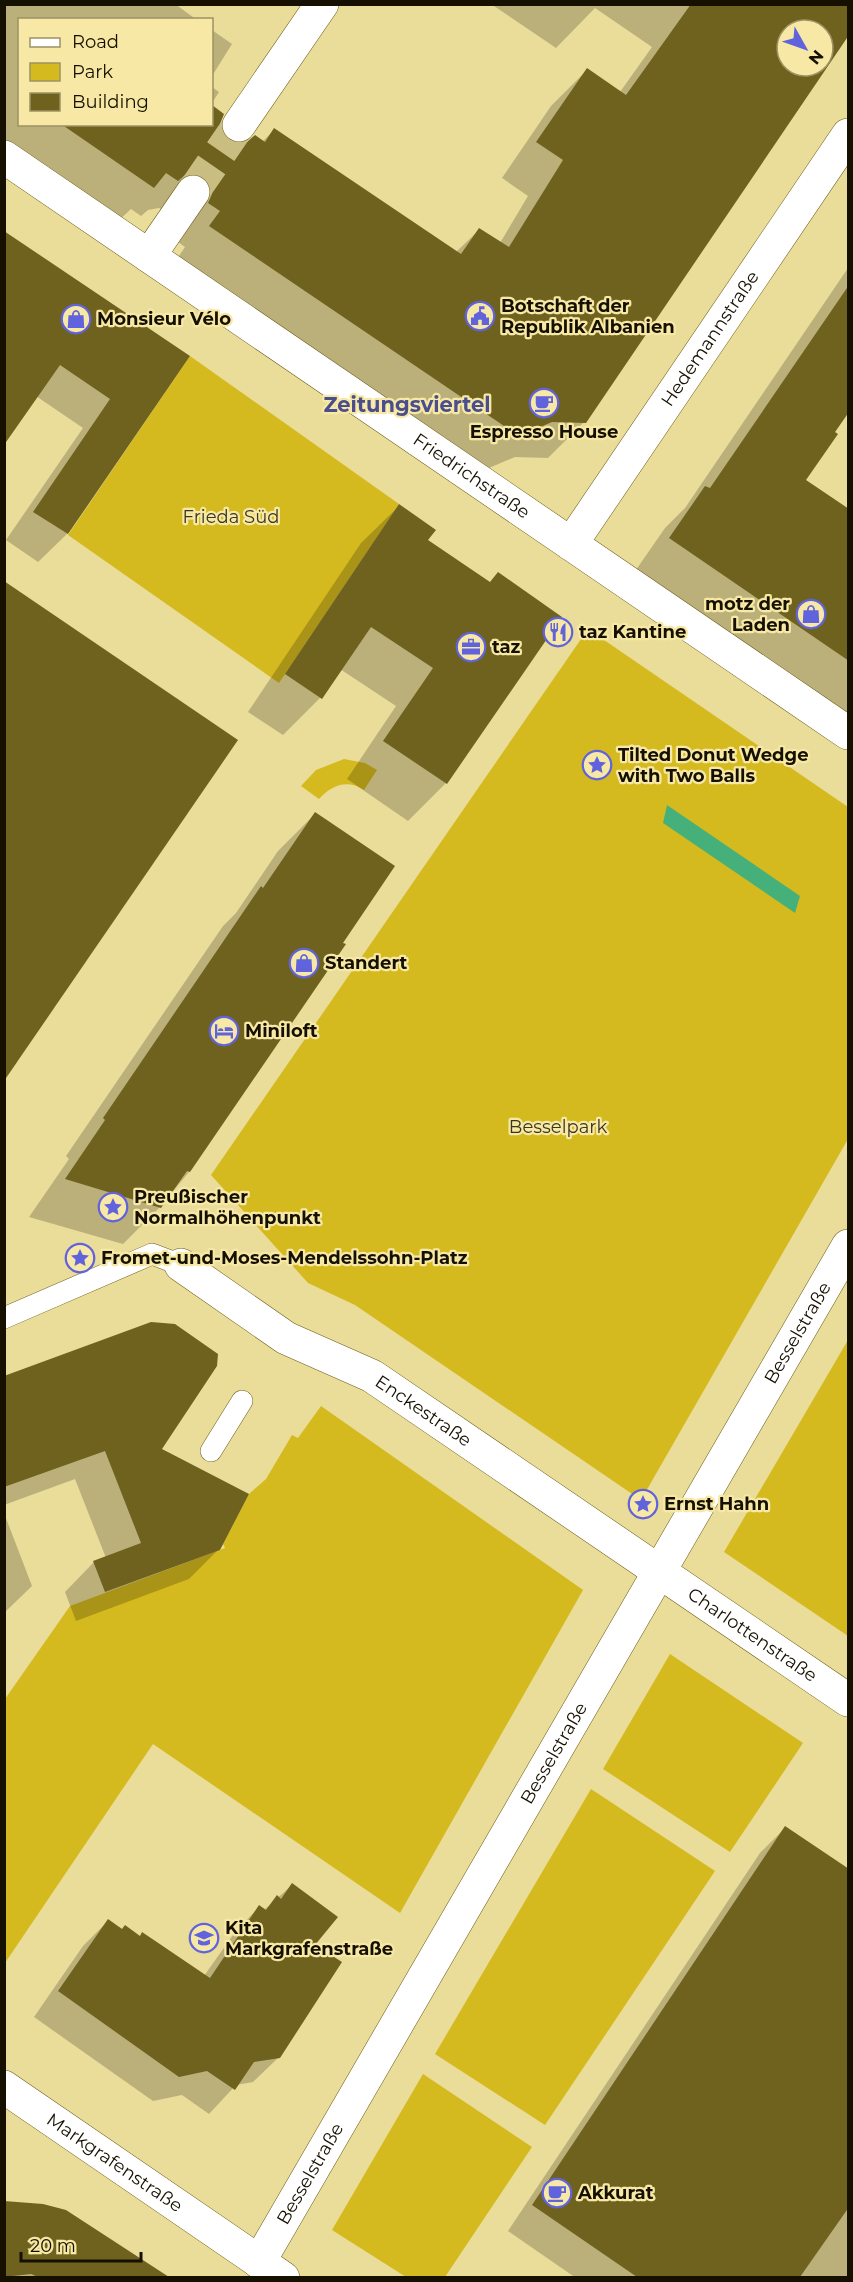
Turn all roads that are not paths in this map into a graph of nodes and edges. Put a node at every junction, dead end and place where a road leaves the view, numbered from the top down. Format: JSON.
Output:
{"nodes":[{"id":1,"x":322,"y":4,"type":"edge"},
{"id":2,"x":239,"y":125,"type":"tunnel mouth"},
{"id":3,"x":849,"y":135,"type":"edge"},
{"id":4,"x":4,"y":157,"type":"edge"},
{"id":5,"x":193,"y":192,"type":"tunnel mouth"},
{"id":6,"x":149,"y":256,"type":"junction"},
{"id":7,"x":571,"y":544,"type":"junction"},
{"id":8,"x":849,"y":734,"type":"edge"},
{"id":9,"x":849,"y":1246,"type":"edge"},
{"id":10,"x":181,"y":1265,"type":"joint"},
{"id":11,"x":4,"y":1318,"type":"edge"},
{"id":12,"x":242,"y":1401,"type":"dead end"},
{"id":13,"x":212,"y":1451,"type":"dead end"},
{"id":14,"x":657,"y":1571,"type":"junction"},
{"id":15,"x":849,"y":1700,"type":"edge"},
{"id":16,"x":4,"y":2087,"type":"edge"},
{"id":17,"x":271,"y":2270,"type":"edge"}],
"edges":[{"from":1,"to":2,"type":"street"},
{"from":3,"to":7,"type":"street","name":"Hedemannstraße"},
{"from":4,"to":6,"type":"street","name":"Friedrichstraße"},
{"from":5,"to":6,"type":"street"},
{"from":6,"to":7,"type":"street","name":"Friedrichstraße"},
{"from":7,"to":8,"type":"street","name":"Friedrichstraße"},
{"from":9,"to":14,"type":"street","name":"Besselstraße"},
{"from":10,"to":11,"type":"lane"},
{"from":10,"to":14,"type":"street","name":"Enckestraße"},
{"from":12,"to":13,"type":"lane"},
{"from":14,"to":15,"type":"street","name":"Charlottenstraße"},
{"from":14,"to":17,"type":"street","name":"Besselstraße"},
{"from":16,"to":17,"type":"street","name":"Markgrafenstraße"}]}
